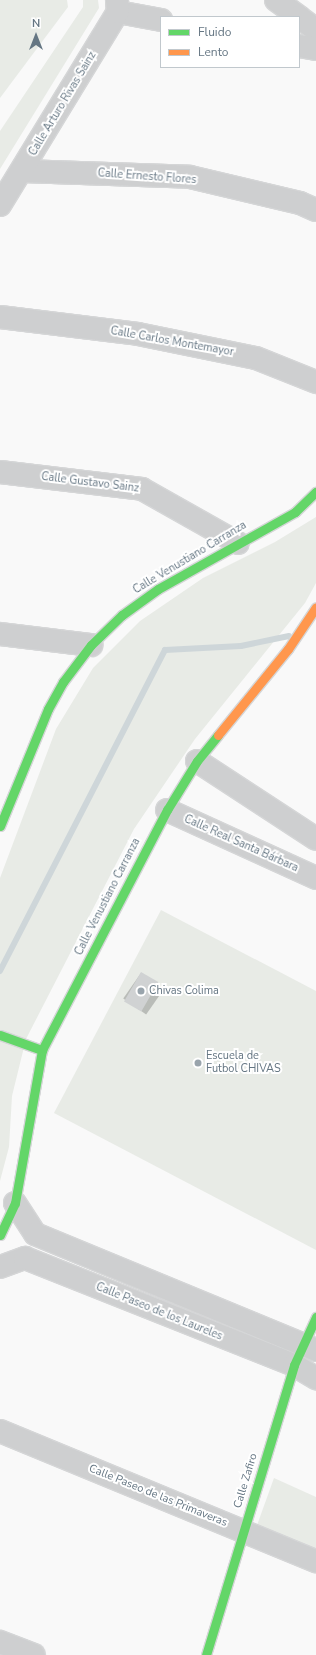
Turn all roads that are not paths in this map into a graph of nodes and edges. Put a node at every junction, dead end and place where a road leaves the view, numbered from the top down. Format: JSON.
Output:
{"nodes":[{"id":1,"x":276,"y":0,"type":"edge"},
{"id":2,"x":118,"y":6,"type":"edge"},
{"id":3,"x":298,"y":16,"type":"edge"},
{"id":4,"x":300,"y":18,"type":"edge"},
{"id":5,"x":160,"y":20,"type":"edge"},
{"id":6,"x":316,"y":30,"type":"edge"},
{"id":7,"x":300,"y":46,"type":"edge"},
{"id":8,"x":316,"y":49,"type":"edge"},
{"id":9,"x":22,"y":171,"type":"junction"},
{"id":10,"x":0,"y":205,"type":"edge"},
{"id":11,"x":316,"y":210,"type":"edge"},
{"id":12,"x":0,"y":317,"type":"edge"},
{"id":13,"x":316,"y":382,"type":"edge"},
{"id":14,"x":0,"y":472,"type":"edge"},
{"id":15,"x":316,"y":492,"type":"edge"},
{"id":16,"x":238,"y":543,"type":"junction"},
{"id":17,"x":316,"y":607,"type":"edge"},
{"id":18,"x":0,"y":634,"type":"edge"},
{"id":19,"x":90,"y":645,"type":"junction"},
{"id":20,"x":197,"y":761,"type":"junction"},
{"id":21,"x":167,"y":810,"type":"junction"},
{"id":22,"x":0,"y":826,"type":"edge"},
{"id":23,"x":316,"y":839,"type":"edge"},
{"id":24,"x":316,"y":878,"type":"edge"},
{"id":25,"x":0,"y":1035,"type":"edge"},
{"id":26,"x":42,"y":1050,"type":"junction"},
{"id":27,"x":15,"y":1203,"type":"junction"},
{"id":28,"x":0,"y":1235,"type":"edge"},
{"id":29,"x":0,"y":1267,"type":"edge"},
{"id":30,"x":316,"y":1317,"type":"edge"},
{"id":31,"x":310,"y":1347,"type":"edge"},
{"id":32,"x":294,"y":1365,"type":"junction"},
{"id":33,"x":316,"y":1378,"type":"edge"},
{"id":34,"x":0,"y":1431,"type":"edge"},
{"id":35,"x":244,"y":1531,"type":"junction"},
{"id":36,"x":316,"y":1561,"type":"edge"},
{"id":37,"x":0,"y":1642,"type":"edge"},
{"id":38,"x":34,"y":1655,"type":"edge"},
{"id":39,"x":206,"y":1655,"type":"edge"}],
"edges":[{"from":1,"to":3,"type":"street"},
{"from":2,"to":5,"type":"street"},
{"from":2,"to":9,"type":"street","name":"Calle Arturo Rivas Sainz"},
{"from":4,"to":6,"type":"street"},
{"from":7,"to":8,"type":"street"},
{"from":9,"to":10,"type":"street","name":"Calle Arturo Rivas Sainz"},
{"from":9,"to":11,"type":"street","name":"Calle Ernesto Flores"},
{"from":12,"to":13,"type":"street","name":"Calle Carlos Montemayor"},
{"from":14,"to":16,"type":"street","name":"Calle Gustavo Sainz"},
{"from":15,"to":16,"type":"street","name":"Calle Venustiano Carranza"},
{"from":16,"to":19,"type":"street","name":"Calle Venustiano Carranza"},
{"from":17,"to":20,"type":"street","name":"Calle Venustiano Carranza"},
{"from":18,"to":19,"type":"street"},
{"from":19,"to":22,"type":"street","name":"Calle Venustiano Carranza"},
{"from":20,"to":21,"type":"street","name":"Calle Venustiano Carranza"},
{"from":20,"to":23,"type":"street"},
{"from":21,"to":24,"type":"street","name":"Calle Real Santa Bárbara"},
{"from":21,"to":26,"type":"street","name":"Calle Venustiano Carranza"},
{"from":25,"to":26,"type":"street"},
{"from":26,"to":27,"type":"street","name":"Calle Venustiano Carranza"},
{"from":27,"to":28,"type":"street","name":"Calle Venustiano Carranza"},
{"from":27,"to":31,"type":"street"},
{"from":29,"to":32,"type":"street","name":"Calle Paseo de los Laureles"},
{"from":30,"to":31,"type":"street","name":"Calle Zafiro"},
{"from":31,"to":32,"type":"street","name":"Calle Zafiro"},
{"from":32,"to":33,"type":"street","name":"Calle Paseo de los Laureles"},
{"from":32,"to":35,"type":"street","name":"Calle Zafiro"},
{"from":34,"to":35,"type":"street","name":"Calle Paseo de las Primaveras"},
{"from":35,"to":36,"type":"street","name":"Calle Paseo de las Primaveras"},
{"from":35,"to":39,"type":"street","name":"Calle Zafiro"},
{"from":37,"to":38,"type":"street"}]}
